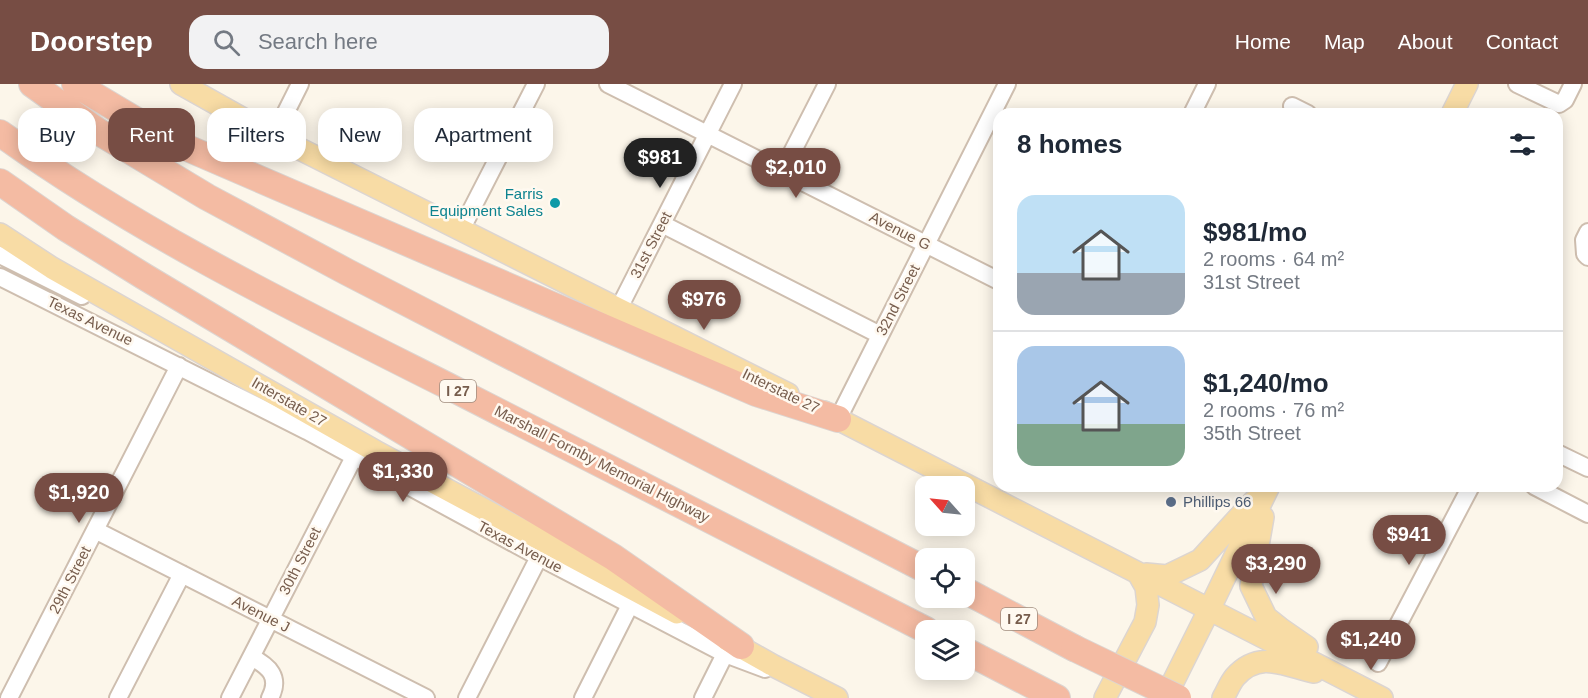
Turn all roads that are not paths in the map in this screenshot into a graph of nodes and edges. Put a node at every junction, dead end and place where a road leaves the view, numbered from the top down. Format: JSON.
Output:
{"nodes":[{"id":1,"x":32,"y":84,"type":"edge"},
{"id":2,"x":75,"y":84,"type":"edge"},
{"id":3,"x":181,"y":84,"type":"edge"},
{"id":4,"x":300,"y":84,"type":"edge"},
{"id":5,"x":536,"y":84,"type":"edge"},
{"id":6,"x":608,"y":84,"type":"edge"},
{"id":7,"x":733,"y":84,"type":"edge"},
{"id":8,"x":827,"y":84,"type":"edge"},
{"id":9,"x":1007,"y":84,"type":"edge"},
{"id":10,"x":1207,"y":84,"type":"edge"},
{"id":11,"x":1467,"y":84,"type":"edge"},
{"id":12,"x":1518,"y":84,"type":"edge"},
{"id":13,"x":1573,"y":84,"type":"edge"},
{"id":14,"x":634,"y":90,"type":"edge"},
{"id":15,"x":1292,"y":106,"type":"dead end"},
{"id":16,"x":224,"y":108,"type":"edge"},
{"id":17,"x":288,"y":108,"type":"edge"},
{"id":18,"x":995,"y":108,"type":"edge"},
{"id":19,"x":1195,"y":108,"type":"edge"},
{"id":20,"x":1296,"y":108,"type":"edge"},
{"id":21,"x":1458,"y":108,"type":"edge"},
{"id":22,"x":993,"y":112,"type":"edge"},
{"id":23,"x":0,"y":133,"type":"edge"},
{"id":24,"x":708,"y":134,"type":"junction"},
{"id":25,"x":306,"y":152,"type":"edge"},
{"id":26,"x":782,"y":172,"type":"junction"},
{"id":27,"x":0,"y":182,"type":"edge"},
{"id":28,"x":662,"y":224,"type":"junction"},
{"id":29,"x":460,"y":230,"type":"junction"},
{"id":30,"x":1588,"y":232,"type":"edge"},
{"id":31,"x":0,"y":234,"type":"edge"},
{"id":32,"x":926,"y":244,"type":"junction"},
{"id":33,"x":0,"y":255,"type":"edge"},
{"id":34,"x":1588,"y":257,"type":"edge"},
{"id":35,"x":0,"y":277,"type":"edge"},
{"id":36,"x":993,"y":278,"type":"edge"},
{"id":37,"x":618,"y":310,"type":"junction"},
{"id":38,"x":880,"y":335,"type":"junction"},
{"id":39,"x":179,"y":366,"type":"junction"},
{"id":40,"x":838,"y":419,"type":"junction"},
{"id":41,"x":361,"y":452,"type":"junction"},
{"id":42,"x":1563,"y":456,"type":"edge"},
{"id":43,"x":1588,"y":468,"type":"edge"},
{"id":44,"x":1263,"y":492,"type":"edge"},
{"id":45,"x":1265,"y":492,"type":"edge"},
{"id":46,"x":1267,"y":492,"type":"edge"},
{"id":47,"x":1468,"y":492,"type":"edge"},
{"id":48,"x":1546,"y":492,"type":"edge"},
{"id":49,"x":1588,"y":513,"type":"edge"},
{"id":50,"x":95,"y":530,"type":"junction"},
{"id":51,"x":539,"y":557,"type":"junction"},
{"id":52,"x":915,"y":564,"type":"edge"},
{"id":53,"x":1138,"y":573,"type":"junction"},
{"id":54,"x":182,"y":574,"type":"junction"},
{"id":55,"x":975,"y":596,"type":"edge"},
{"id":56,"x":630,"y":605,"type":"junction"},
{"id":57,"x":1209,"y":610,"type":"junction"},
{"id":58,"x":270,"y":618,"type":"junction"},
{"id":59,"x":915,"y":624,"type":"edge"},
{"id":60,"x":733,"y":650,"type":"junction"},
{"id":61,"x":975,"y":656,"type":"edge"},
{"id":62,"x":251,"y":657,"type":"junction"},
{"id":63,"x":1378,"y":663,"type":"dead end"},
{"id":64,"x":1344,"y":678,"type":"junction"},
{"id":65,"x":826,"y":695,"type":"edge"},
{"id":66,"x":1055,"y":697,"type":"edge"},
{"id":67,"x":9,"y":698,"type":"edge"},
{"id":68,"x":118,"y":698,"type":"edge"},
{"id":69,"x":230,"y":698,"type":"edge"},
{"id":70,"x":270,"y":698,"type":"edge"},
{"id":71,"x":426,"y":698,"type":"edge"},
{"id":72,"x":467,"y":698,"type":"edge"},
{"id":73,"x":583,"y":698,"type":"edge"},
{"id":74,"x":703,"y":698,"type":"edge"},
{"id":75,"x":1105,"y":698,"type":"edge"},
{"id":76,"x":1165,"y":698,"type":"edge"},
{"id":77,"x":1178,"y":698,"type":"edge"},
{"id":78,"x":1223,"y":698,"type":"edge"},
{"id":79,"x":1382,"y":698,"type":"edge"}],
"edges":[{"from":1,"to":52,"type":"highway"},
{"from":2,"to":40,"type":"highway"},
{"from":3,"to":16,"type":"main road","name":"Interstate 27"},
{"from":4,"to":17,"type":"street"},
{"from":5,"to":29,"type":"street"},
{"from":6,"to":14,"type":"street","name":"Avenue G"},
{"from":7,"to":24,"type":"street","name":"31st Street"},
{"from":8,"to":26,"type":"street"},
{"from":9,"to":18,"type":"street","name":"32nd Street"},
{"from":10,"to":19,"type":"street"},
{"from":11,"to":21,"type":"main road"},
{"from":12,"to":13,"type":"street"},
{"from":14,"to":24,"type":"street","name":"Avenue G"},
{"from":15,"to":20,"type":"street"},
{"from":22,"to":32,"type":"street","name":"32nd Street"},
{"from":23,"to":59,"type":"highway","name":"Marshall Formby Memorial Highway","number":"I 27"},
{"from":24,"to":26,"type":"street","name":"Avenue G"},
{"from":24,"to":28,"type":"street","name":"31st Street"},
{"from":25,"to":29,"type":"main road","name":"Interstate 27"},
{"from":26,"to":32,"type":"street","name":"Avenue G"},
{"from":27,"to":60,"type":"highway"},
{"from":28,"to":37,"type":"street","name":"31st Street"},
{"from":28,"to":38,"type":"street"},
{"from":29,"to":37,"type":"main road","name":"Interstate 27"},
{"from":30,"to":34,"type":"street"},
{"from":31,"to":41,"type":"main road","name":"Interstate 27"},
{"from":32,"to":36,"type":"street","name":"Avenue G"},
{"from":32,"to":38,"type":"street","name":"32nd Street"},
{"from":33,"to":41,"type":"street"},
{"from":35,"to":39,"type":"street","name":"Texas Avenue"},
{"from":37,"to":40,"type":"main road","name":"Interstate 27"},
{"from":38,"to":40,"type":"street","name":"32nd Street"},
{"from":39,"to":41,"type":"street","name":"Texas Avenue"},
{"from":39,"to":50,"type":"street","name":"29th Street"},
{"from":40,"to":53,"type":"main road","name":"Interstate 27"},
{"from":41,"to":51,"type":"street","name":"Texas Avenue"},
{"from":41,"to":58,"type":"street","name":"30th Street"},
{"from":41,"to":60,"type":"main road","name":"Interstate 27"},
{"from":42,"to":43,"type":"street"},
{"from":44,"to":53,"type":"main road"},
{"from":45,"to":57,"type":"main road"},
{"from":46,"to":64,"type":"main road"},
{"from":47,"to":63,"type":"street"},
{"from":48,"to":49,"type":"street"},
{"from":50,"to":54,"type":"street","name":"Avenue J"},
{"from":50,"to":67,"type":"street","name":"29th Street"},
{"from":51,"to":56,"type":"street","name":"Texas Avenue"},
{"from":51,"to":72,"type":"street"},
{"from":53,"to":57,"type":"main road","name":"Interstate 27"},
{"from":53,"to":75,"type":"main road"},
{"from":54,"to":58,"type":"street","name":"Avenue J"},
{"from":54,"to":68,"type":"street"},
{"from":55,"to":77,"type":"highway","number":"I 27","bridge":true},
{"from":56,"to":60,"type":"street","name":"Texas Avenue"},
{"from":56,"to":73,"type":"street"},
{"from":57,"to":64,"type":"main road","name":"Interstate 27"},
{"from":57,"to":76,"type":"main road"},
{"from":58,"to":62,"type":"street","name":"30th Street"},
{"from":58,"to":71,"type":"street","name":"Avenue J"},
{"from":60,"to":65,"type":"main road","name":"Interstate 27"},
{"from":60,"to":74,"type":"street"},
{"from":61,"to":66,"type":"highway"},
{"from":62,"to":69,"type":"street","name":"30th Street"},
{"from":62,"to":70,"type":"street"},
{"from":64,"to":78,"type":"main road"},
{"from":64,"to":79,"type":"main road","name":"Interstate 27"}]}
